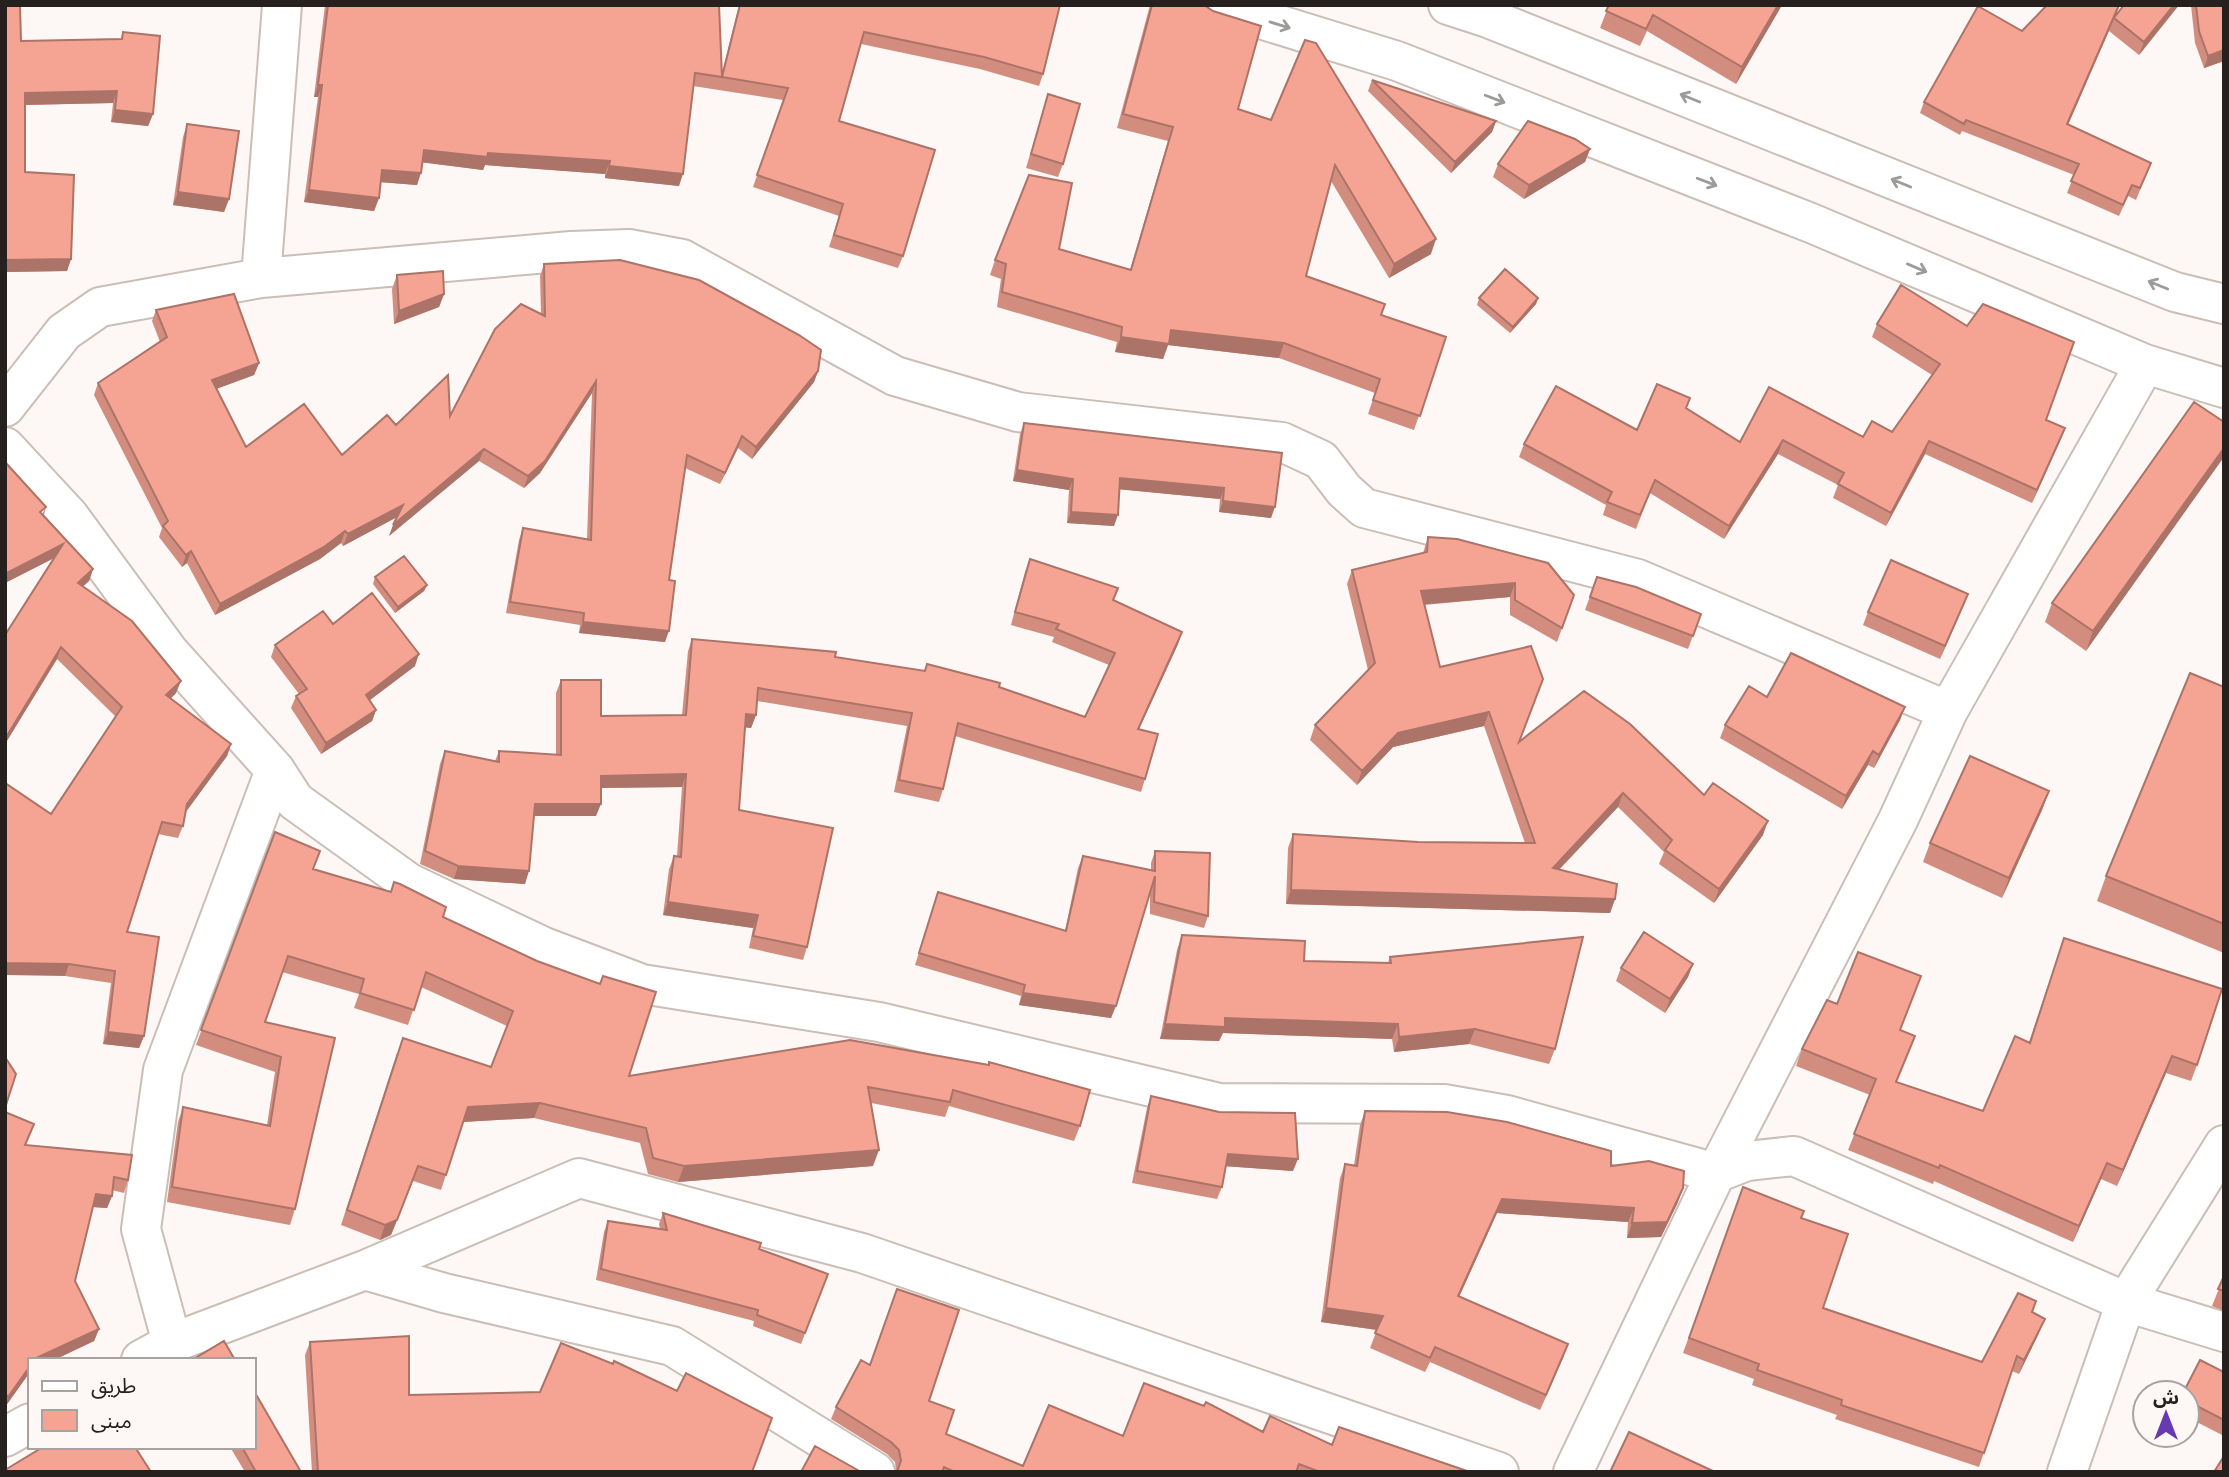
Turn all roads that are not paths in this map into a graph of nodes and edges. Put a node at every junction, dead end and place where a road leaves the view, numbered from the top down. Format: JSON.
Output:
{"nodes":[{"id":1,"x":282,"y":5,"type":"edge"},
{"id":2,"x":1215,"y":5,"type":"edge"},
{"id":3,"x":1448,"y":5,"type":"edge"},
{"id":4,"x":261,"y":278,"type":"junction"},
{"id":5,"x":2224,"y":304,"type":"edge"},
{"id":6,"x":2145,"y":364,"type":"junction"},
{"id":7,"x":2224,"y":388,"type":"edge"},
{"id":8,"x":5,"y":407,"type":"edge"},
{"id":9,"x":5,"y":447,"type":"edge"},
{"id":10,"x":1948,"y":711,"type":"junction"},
{"id":11,"x":275,"y":770,"type":"junction"},
{"id":12,"x":2224,"y":1145,"type":"edge"},
{"id":13,"x":1716,"y":1173,"type":"junction"},
{"id":14,"x":365,"y":1270,"type":"junction"},
{"id":15,"x":2126,"y":1302,"type":"junction"},
{"id":16,"x":2224,"y":1332,"type":"edge"},
{"id":17,"x":156,"y":1351,"type":"edge"},
{"id":18,"x":28,"y":1424,"type":"edge"},
{"id":19,"x":5,"y":1437,"type":"edge"},
{"id":20,"x":875,"y":1472,"type":"edge"},
{"id":21,"x":1499,"y":1472,"type":"edge"},
{"id":22,"x":1573,"y":1472,"type":"edge"},
{"id":23,"x":2067,"y":1472,"type":"edge"}],
"edges":[{"from":1,"to":4,"type":"street"},
{"from":2,"to":6,"type":"street","one_way":true},
{"from":5,"to":3,"type":"street","one_way":true},
{"from":4,"to":8,"type":"street"},
{"from":4,"to":10,"type":"street"},
{"from":6,"to":7,"type":"street"},
{"from":6,"to":10,"type":"street"},
{"from":9,"to":11,"type":"street"},
{"from":10,"to":13,"type":"street"},
{"from":11,"to":13,"type":"street"},
{"from":11,"to":17,"type":"street"},
{"from":12,"to":15,"type":"street"},
{"from":13,"to":15,"type":"street"},
{"from":13,"to":22,"type":"street"},
{"from":14,"to":17,"type":"street"},
{"from":14,"to":20,"type":"street"},
{"from":14,"to":21,"type":"street"},
{"from":15,"to":16,"type":"street"},
{"from":15,"to":23,"type":"street"},
{"from":18,"to":19,"type":"street"}]}
